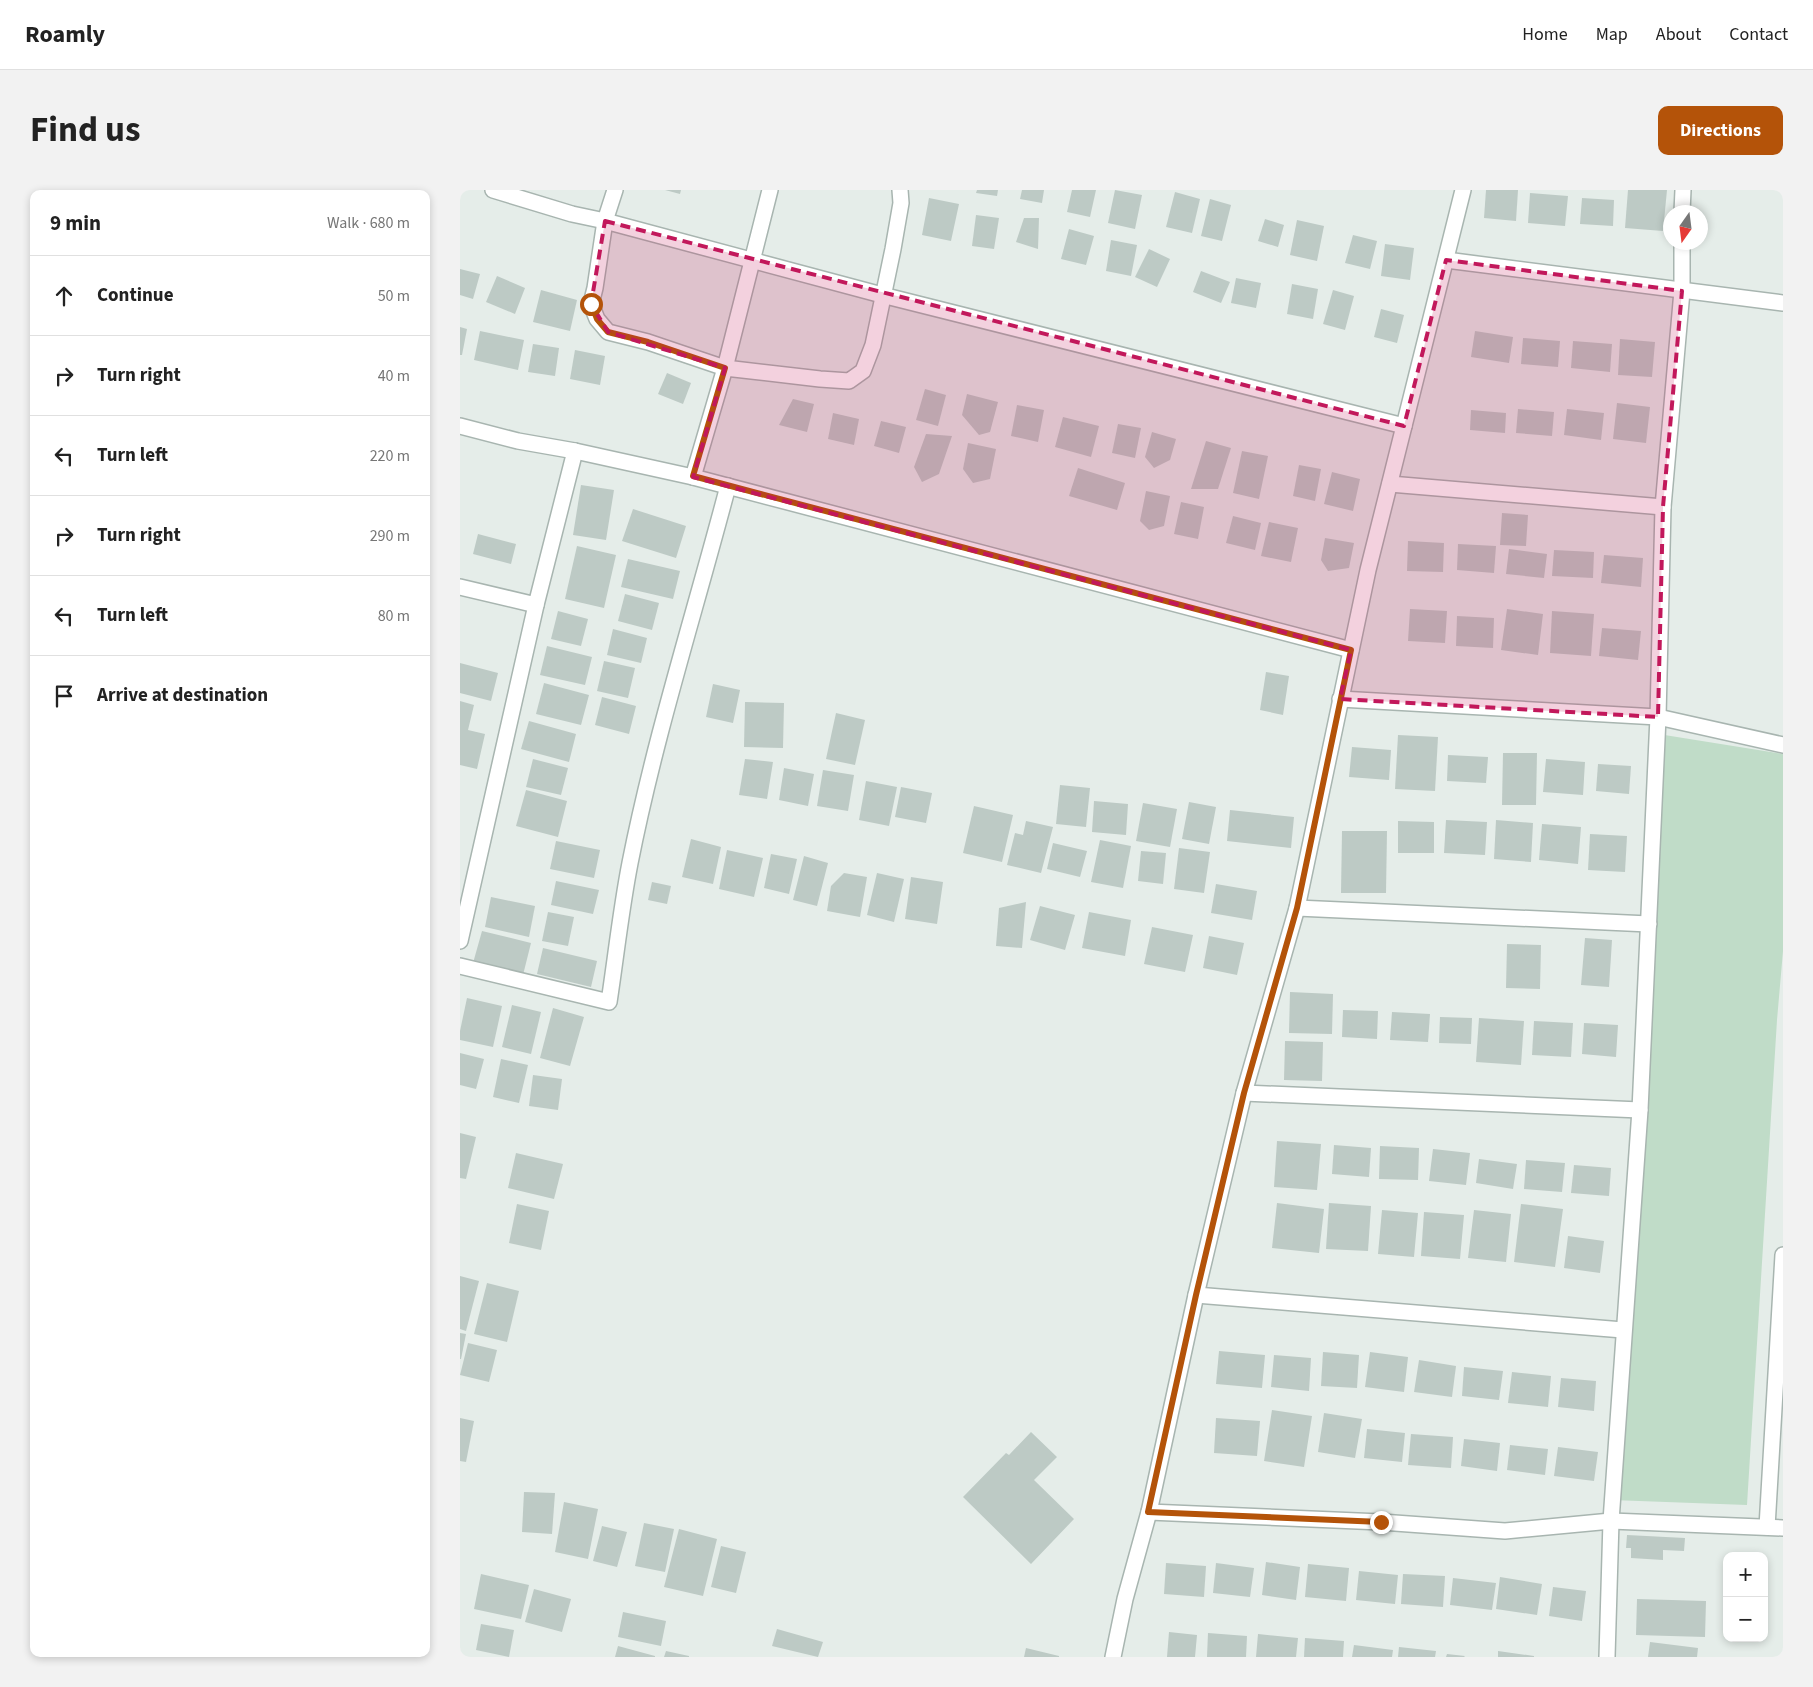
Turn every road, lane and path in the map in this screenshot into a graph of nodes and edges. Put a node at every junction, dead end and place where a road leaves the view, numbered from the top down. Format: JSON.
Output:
{"nodes":[{"id":1,"x":493,"y":190,"type":"edge"},
{"id":2,"x":615,"y":190,"type":"edge"},
{"id":3,"x":770,"y":190,"type":"edge"},
{"id":4,"x":900,"y":190,"type":"edge"},
{"id":5,"x":1463,"y":190,"type":"edge"},
{"id":6,"x":1682,"y":190,"type":"edge"},
{"id":7,"x":1682,"y":205,"type":"edge"},
{"id":8,"x":605,"y":221,"type":"junction"},
{"id":9,"x":1682,"y":250,"type":"edge"},
{"id":10,"x":752,"y":260,"type":"junction"},
{"id":11,"x":1446,"y":260,"type":"junction"},
{"id":12,"x":1682,"y":291,"type":"junction"},
{"id":13,"x":882,"y":294,"type":"junction"},
{"id":14,"x":1783,"y":303,"type":"edge"},
{"id":15,"x":725,"y":368,"type":"junction"},
{"id":16,"x":460,"y":426,"type":"edge"},
{"id":17,"x":1404,"y":426,"type":"junction"},
{"id":18,"x":574,"y":451,"type":"junction"},
{"id":19,"x":693,"y":476,"type":"junction"},
{"id":20,"x":1390,"y":484,"type":"junction"},
{"id":21,"x":728,"y":486,"type":"junction"},
{"id":22,"x":1663,"y":508,"type":"junction"},
{"id":23,"x":460,"y":587,"type":"edge"},
{"id":24,"x":536,"y":605,"type":"junction"},
{"id":25,"x":1351,"y":650,"type":"junction"},
{"id":26,"x":1340,"y":699,"type":"junction"},
{"id":27,"x":1658,"y":717,"type":"junction"},
{"id":28,"x":1783,"y":746,"type":"edge"},
{"id":29,"x":1297,"y":908,"type":"junction"},
{"id":30,"x":1649,"y":924,"type":"junction"},
{"id":31,"x":460,"y":941,"type":"edge"},
{"id":32,"x":460,"y":966,"type":"edge"},
{"id":33,"x":1244,"y":1093,"type":"junction"},
{"id":34,"x":1640,"y":1110,"type":"junction"},
{"id":35,"x":1783,"y":1256,"type":"edge"},
{"id":36,"x":1196,"y":1295,"type":"junction"},
{"id":37,"x":1623,"y":1330,"type":"junction"},
{"id":38,"x":1148,"y":1512,"type":"junction"},
{"id":39,"x":1611,"y":1521,"type":"junction"},
{"id":40,"x":1767,"y":1527,"type":"junction"},
{"id":41,"x":1783,"y":1528,"type":"edge"},
{"id":42,"x":1113,"y":1657,"type":"edge"},
{"id":43,"x":1607,"y":1657,"type":"edge"}],
"edges":[{"from":1,"to":8,"type":"street"},
{"from":2,"to":8,"type":"street"},
{"from":3,"to":10,"type":"street"},
{"from":4,"to":13,"type":"street"},
{"from":5,"to":11,"type":"street"},
{"from":6,"to":7,"type":"street"},
{"from":8,"to":10,"type":"street"},
{"from":8,"to":15,"type":"street"},
{"from":9,"to":12,"type":"street"},
{"from":10,"to":13,"type":"street"},
{"from":10,"to":15,"type":"street"},
{"from":11,"to":12,"type":"street"},
{"from":11,"to":17,"type":"street"},
{"from":12,"to":14,"type":"street"},
{"from":12,"to":22,"type":"street"},
{"from":13,"to":15,"type":"street"},
{"from":13,"to":17,"type":"street"},
{"from":15,"to":19,"type":"street"},
{"from":16,"to":18,"type":"street"},
{"from":17,"to":20,"type":"street"},
{"from":18,"to":19,"type":"street"},
{"from":18,"to":24,"type":"street"},
{"from":19,"to":21,"type":"street"},
{"from":20,"to":22,"type":"street"},
{"from":20,"to":25,"type":"street"},
{"from":21,"to":25,"type":"street"},
{"from":21,"to":32,"type":"street"},
{"from":22,"to":27,"type":"street"},
{"from":23,"to":24,"type":"street"},
{"from":24,"to":31,"type":"street"},
{"from":25,"to":26,"type":"street"},
{"from":26,"to":27,"type":"street"},
{"from":26,"to":29,"type":"street"},
{"from":27,"to":28,"type":"street"},
{"from":27,"to":30,"type":"street"},
{"from":29,"to":30,"type":"street"},
{"from":29,"to":33,"type":"street"},
{"from":30,"to":34,"type":"street"},
{"from":33,"to":34,"type":"street"},
{"from":33,"to":36,"type":"street"},
{"from":34,"to":37,"type":"street"},
{"from":35,"to":40,"type":"street"},
{"from":36,"to":37,"type":"street"},
{"from":36,"to":38,"type":"street"},
{"from":37,"to":39,"type":"street"},
{"from":38,"to":39,"type":"street"},
{"from":38,"to":42,"type":"street"},
{"from":39,"to":40,"type":"street"},
{"from":39,"to":43,"type":"street"},
{"from":40,"to":41,"type":"street"}]}
